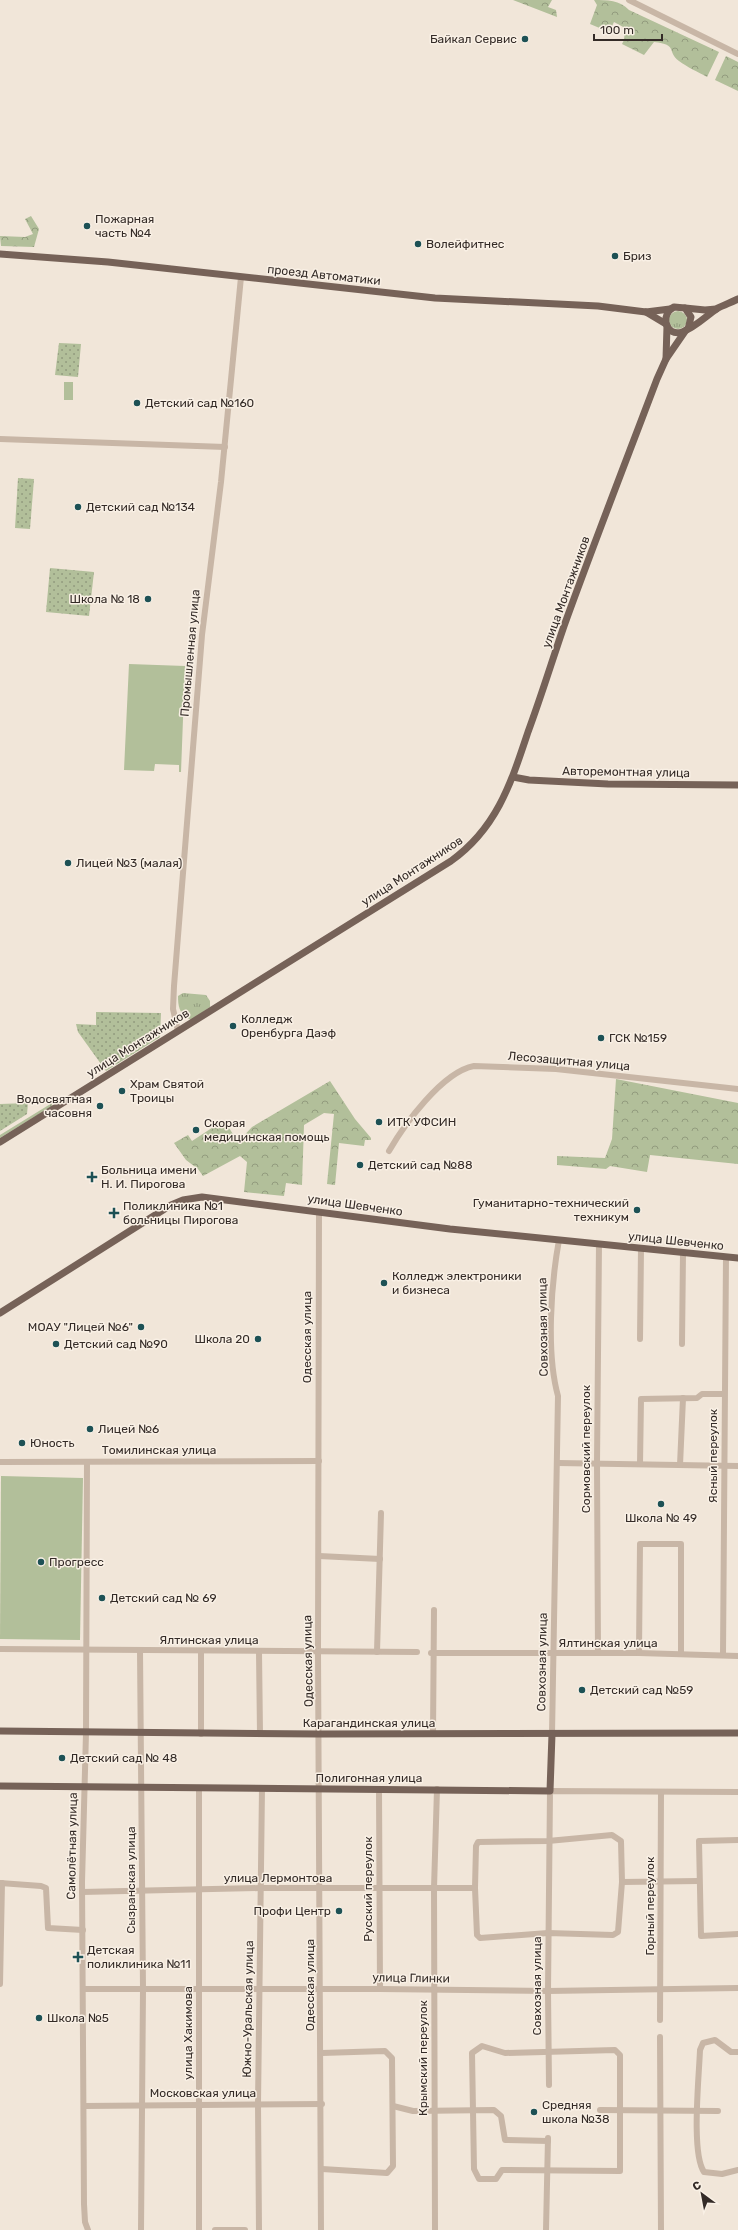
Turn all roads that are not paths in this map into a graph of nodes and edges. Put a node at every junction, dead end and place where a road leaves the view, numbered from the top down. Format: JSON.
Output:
{"nodes":[{"id":1,"x":629,"y":0,"type":"edge"},
{"id":2,"x":738,"y":54,"type":"edge"},
{"id":3,"x":0,"y":254,"type":"edge"},
{"id":4,"x":241,"y":277,"type":"junction"},
{"id":5,"x":738,"y":299,"type":"edge"},
{"id":6,"x":685,"y":308,"type":"junction"},
{"id":7,"x":718,"y":308,"type":"junction"},
{"id":8,"x":670,"y":309,"type":"junction"},
{"id":9,"x":646,"y":312,"type":"junction"},
{"id":10,"x":666,"y":325,"type":"junction"},
{"id":11,"x":687,"y":329,"type":"junction"},
{"id":12,"x":666,"y":359,"type":"junction"},
{"id":13,"x":0,"y":439,"type":"edge"},
{"id":14,"x":225,"y":447,"type":"junction"},
{"id":15,"x":513,"y":777,"type":"junction"},
{"id":16,"x":738,"y":785,"type":"edge"},
{"id":17,"x":178,"y":1031,"type":"junction"},
{"id":18,"x":738,"y":1089,"type":"edge"},
{"id":19,"x":0,"y":1142,"type":"edge"},
{"id":20,"x":389,"y":1152,"type":"dead end"},
{"id":21,"x":319,"y":1212,"type":"junction"},
{"id":22,"x":559,"y":1240,"type":"junction"},
{"id":23,"x":599,"y":1244,"type":"junction"},
{"id":24,"x":641,"y":1248,"type":"junction"},
{"id":25,"x":683,"y":1252,"type":"junction"},
{"id":26,"x":726,"y":1257,"type":"junction"},
{"id":27,"x":738,"y":1258,"type":"edge"},
{"id":28,"x":0,"y":1313,"type":"edge"},
{"id":29,"x":640,"y":1339,"type":"dead end"},
{"id":30,"x":682,"y":1344,"type":"dead end"},
{"id":31,"x":724,"y":1394,"type":"junction"},
{"id":32,"x":683,"y":1398,"type":"junction"},
{"id":33,"x":319,"y":1461,"type":"junction"},
{"id":34,"x":0,"y":1462,"type":"edge"},
{"id":35,"x":88,"y":1462,"type":"junction"},
{"id":36,"x":558,"y":1463,"type":"junction"},
{"id":37,"x":596,"y":1463,"type":"junction"},
{"id":38,"x":640,"y":1464,"type":"junction"},
{"id":39,"x":680,"y":1465,"type":"junction"},
{"id":40,"x":725,"y":1466,"type":"junction"},
{"id":41,"x":738,"y":1466,"type":"edge"},
{"id":42,"x":381,"y":1513,"type":"dead end"},
{"id":43,"x":318,"y":1556,"type":"junction"},
{"id":44,"x":380,"y":1559,"type":"junction"},
{"id":45,"x":434,"y":1610,"type":"dead end"},
{"id":46,"x":0,"y":1649,"type":"edge"},
{"id":47,"x":86,"y":1650,"type":"junction"},
{"id":48,"x":140,"y":1651,"type":"junction"},
{"id":49,"x":201,"y":1651,"type":"junction"},
{"id":50,"x":259,"y":1652,"type":"junction"},
{"id":51,"x":318,"y":1652,"type":"junction"},
{"id":52,"x":377,"y":1652,"type":"junction"},
{"id":53,"x":417,"y":1652,"type":"dead end"},
{"id":54,"x":432,"y":1653,"type":"junction"},
{"id":55,"x":598,"y":1653,"type":"junction"},
{"id":56,"x":639,"y":1653,"type":"junction"},
{"id":57,"x":553,"y":1654,"type":"junction"},
{"id":58,"x":681,"y":1654,"type":"junction"},
{"id":59,"x":723,"y":1655,"type":"junction"},
{"id":60,"x":738,"y":1656,"type":"edge"},
{"id":61,"x":0,"y":1731,"type":"edge"},
{"id":62,"x":86,"y":1733,"type":"junction"},
{"id":63,"x":141,"y":1733,"type":"junction"},
{"id":64,"x":738,"y":1733,"type":"edge"},
{"id":65,"x":201,"y":1734,"type":"junction"},
{"id":66,"x":260,"y":1734,"type":"junction"},
{"id":67,"x":320,"y":1734,"type":"junction"},
{"id":68,"x":432,"y":1734,"type":"junction"},
{"id":69,"x":552,"y":1734,"type":"junction"},
{"id":70,"x":0,"y":1786,"type":"edge"},
{"id":71,"x":84,"y":1787,"type":"junction"},
{"id":72,"x":141,"y":1788,"type":"junction"},
{"id":73,"x":199,"y":1788,"type":"junction"},
{"id":74,"x":262,"y":1788,"type":"junction"},
{"id":75,"x":320,"y":1788,"type":"junction"},
{"id":76,"x":379,"y":1789,"type":"junction"},
{"id":77,"x":437,"y":1789,"type":"junction"},
{"id":78,"x":550,"y":1791,"type":"junction"},
{"id":79,"x":661,"y":1792,"type":"junction"},
{"id":80,"x":738,"y":1792,"type":"edge"},
{"id":81,"x":738,"y":1840,"type":"edge"},
{"id":82,"x":548,"y":1841,"type":"junction"},
{"id":83,"x":699,"y":1881,"type":"junction"},
{"id":84,"x":622,"y":1882,"type":"junction"},
{"id":85,"x":661,"y":1882,"type":"junction"},
{"id":86,"x":1,"y":1883,"type":"edge"},
{"id":87,"x":260,"y":1888,"type":"junction"},
{"id":88,"x":320,"y":1888,"type":"junction"},
{"id":89,"x":434,"y":1888,"type":"junction"},
{"id":90,"x":475,"y":1888,"type":"junction"},
{"id":91,"x":199,"y":1889,"type":"junction"},
{"id":92,"x":379,"y":1889,"type":"junction"},
{"id":93,"x":141,"y":1891,"type":"junction"},
{"id":94,"x":82,"y":1892,"type":"junction"},
{"id":95,"x":83,"y":1930,"type":"junction"},
{"id":96,"x":548,"y":1933,"type":"junction"},
{"id":97,"x":738,"y":1934,"type":"edge"},
{"id":98,"x":0,"y":1984,"type":"edge"},
{"id":99,"x":321,"y":1988,"type":"junction"},
{"id":100,"x":738,"y":1988,"type":"edge"},
{"id":101,"x":84,"y":1989,"type":"junction"},
{"id":102,"x":143,"y":1989,"type":"junction"},
{"id":103,"x":260,"y":1989,"type":"junction"},
{"id":104,"x":380,"y":1989,"type":"junction"},
{"id":105,"x":435,"y":1989,"type":"junction"},
{"id":106,"x":661,"y":1989,"type":"junction"},
{"id":107,"x":199,"y":1990,"type":"junction"},
{"id":108,"x":548,"y":1991,"type":"junction"},
{"id":109,"x":660,"y":2020,"type":"dead end"},
{"id":110,"x":660,"y":2037,"type":"dead end"},
{"id":111,"x":548,"y":2052,"type":"junction"},
{"id":112,"x":738,"y":2052,"type":"edge"},
{"id":113,"x":322,"y":2053,"type":"junction"},
{"id":114,"x":549,"y":2085,"type":"dead end"},
{"id":115,"x":142,"y":2104,"type":"junction"},
{"id":116,"x":199,"y":2104,"type":"junction"},
{"id":117,"x":258,"y":2104,"type":"junction"},
{"id":118,"x":322,"y":2104,"type":"junction"},
{"id":119,"x":84,"y":2106,"type":"junction"},
{"id":120,"x":393,"y":2106,"type":"junction"},
{"id":121,"x":472,"y":2109,"type":"junction"},
{"id":122,"x":434,"y":2110,"type":"junction"},
{"id":123,"x":600,"y":2110,"type":"dead end"},
{"id":124,"x":620,"y":2110,"type":"junction"},
{"id":125,"x":660,"y":2110,"type":"junction"},
{"id":126,"x":698,"y":2110,"type":"junction"},
{"id":127,"x":718,"y":2111,"type":"dead end"},
{"id":128,"x":322,"y":2169,"type":"junction"},
{"id":129,"x":548,"y":2169,"type":"junction"},
{"id":130,"x":738,"y":2170,"type":"edge"},
{"id":131,"x":88,"y":2230,"type":"edge"},
{"id":132,"x":141,"y":2230,"type":"edge"},
{"id":133,"x":199,"y":2230,"type":"edge"},
{"id":134,"x":215,"y":2230,"type":"edge"},
{"id":135,"x":245,"y":2230,"type":"edge"},
{"id":136,"x":259,"y":2230,"type":"edge"},
{"id":137,"x":321,"y":2230,"type":"edge"},
{"id":138,"x":435,"y":2230,"type":"edge"},
{"id":139,"x":546,"y":2230,"type":"edge"},
{"id":140,"x":661,"y":2230,"type":"edge"}],
"edges":[{"from":1,"to":2,"type":"street"},
{"from":3,"to":4,"type":"main road","name":"проезд Автоматики"},
{"from":4,"to":9,"type":"main road","name":"проезд Автоматики"},
{"from":4,"to":14,"type":"street","name":"Промышленная улица"},
{"from":5,"to":7,"type":"main road","name":"улица Монтажников"},
{"from":6,"to":7,"type":"main road","name":"улица Монтажников"},
{"from":6,"to":8,"type":"main road"},
{"from":6,"to":11,"type":"main road"},
{"from":7,"to":11,"type":"main road","name":"улица Монтажников"},
{"from":8,"to":9,"type":"main road","name":"проезд Автоматики"},
{"from":8,"to":10,"type":"main road"},
{"from":9,"to":10,"type":"main road","name":"проезд Автоматики"},
{"from":10,"to":11,"type":"main road"},
{"from":10,"to":12,"type":"main road","name":"улица Монтажников"},
{"from":11,"to":12,"type":"main road","name":"улица Монтажников"},
{"from":12,"to":15,"type":"main road","name":"улица Монтажников"},
{"from":13,"to":14,"type":"street"},
{"from":14,"to":17,"type":"street","name":"Промышленная улица"},
{"from":15,"to":16,"type":"main road","name":"Авторемонтная улица"},
{"from":15,"to":17,"type":"main road","name":"улица Монтажников"},
{"from":17,"to":19,"type":"main road","name":"улица Монтажников"},
{"from":18,"to":20,"type":"street","name":"Лесозащитная улица"},
{"from":21,"to":22,"type":"main road","name":"улица Шевченко"},
{"from":21,"to":28,"type":"main road","name":"улица Шевченко"},
{"from":21,"to":33,"type":"street","name":"Одесская улица"},
{"from":22,"to":23,"type":"main road","name":"улица Шевченко"},
{"from":22,"to":36,"type":"street","name":"Совхозная улица"},
{"from":23,"to":24,"type":"main road","name":"улица Шевченко"},
{"from":23,"to":37,"type":"street","name":"Сормовский переулок"},
{"from":24,"to":25,"type":"main road","name":"улица Шевченко"},
{"from":24,"to":29,"type":"street"},
{"from":25,"to":26,"type":"main road","name":"улица Шевченко"},
{"from":25,"to":30,"type":"street"},
{"from":26,"to":27,"type":"main road","name":"улица Шевченко"},
{"from":26,"to":31,"type":"street","name":"Ясный переулок"},
{"from":31,"to":32,"type":"street"},
{"from":31,"to":40,"type":"street","name":"Ясный переулок"},
{"from":32,"to":38,"type":"street"},
{"from":32,"to":39,"type":"street"},
{"from":33,"to":35,"type":"street","name":"Томилинская улица"},
{"from":33,"to":43,"type":"street","name":"Одесская улица"},
{"from":34,"to":35,"type":"street","name":"Томилинская улица"},
{"from":35,"to":47,"type":"street","name":"Самолётная улица"},
{"from":36,"to":37,"type":"street"},
{"from":36,"to":57,"type":"street","name":"Совхозная улица"},
{"from":37,"to":38,"type":"street"},
{"from":37,"to":55,"type":"street","name":"Сормовский переулок"},
{"from":38,"to":39,"type":"street"},
{"from":39,"to":40,"type":"street"},
{"from":40,"to":41,"type":"street"},
{"from":40,"to":59,"type":"street","name":"Ясный переулок"},
{"from":42,"to":44,"type":"street"},
{"from":43,"to":44,"type":"street"},
{"from":43,"to":51,"type":"street","name":"Одесская улица"},
{"from":44,"to":52,"type":"street"},
{"from":45,"to":54,"type":"street"},
{"from":46,"to":47,"type":"street","name":"Ялтинская улица"},
{"from":47,"to":48,"type":"street","name":"Ялтинская улица"},
{"from":47,"to":62,"type":"street","name":"Самолётная улица"},
{"from":48,"to":49,"type":"street","name":"Ялтинская улица"},
{"from":48,"to":63,"type":"street","name":"Сызранская улица"},
{"from":49,"to":50,"type":"street","name":"Ялтинская улица"},
{"from":49,"to":65,"type":"street"},
{"from":50,"to":51,"type":"street","name":"Ялтинская улица"},
{"from":50,"to":66,"type":"street"},
{"from":51,"to":52,"type":"street","name":"Ялтинская улица"},
{"from":51,"to":67,"type":"street","name":"Одесская улица"},
{"from":52,"to":53,"type":"street","name":"Ялтинская улица"},
{"from":54,"to":57,"type":"street","name":"Ялтинская улица"},
{"from":54,"to":68,"type":"street"},
{"from":55,"to":56,"type":"street","name":"Ялтинская улица"},
{"from":55,"to":57,"type":"street","name":"Ялтинская улица"},
{"from":56,"to":58,"type":"street","name":"Ялтинская улица"},
{"from":56,"to":58,"type":"street"},
{"from":57,"to":69,"type":"street","name":"Совхозная улица"},
{"from":58,"to":59,"type":"street","name":"Ялтинская улица"},
{"from":59,"to":60,"type":"street","name":"Ялтинская улица"},
{"from":61,"to":62,"type":"main road","name":"Карагандинская улица"},
{"from":62,"to":63,"type":"main road","name":"Карагандинская улица"},
{"from":62,"to":71,"type":"street","name":"Самолётная улица"},
{"from":63,"to":65,"type":"main road","name":"Карагандинская улица"},
{"from":63,"to":72,"type":"street","name":"Сызранская улица"},
{"from":64,"to":69,"type":"main road","name":"Карагандинская улица"},
{"from":65,"to":66,"type":"main road","name":"Карагандинская улица"},
{"from":66,"to":67,"type":"main road","name":"Карагандинская улица"},
{"from":67,"to":68,"type":"main road","name":"Карагандинская улица"},
{"from":67,"to":75,"type":"street","name":"Одесская улица"},
{"from":68,"to":69,"type":"main road","name":"Карагандинская улица"},
{"from":69,"to":78,"type":"main road","name":"Совхозная улица"},
{"from":70,"to":71,"type":"main road","name":"Полигонная улица"},
{"from":71,"to":72,"type":"main road","name":"Полигонная улица"},
{"from":71,"to":94,"type":"street","name":"Самолётная улица"},
{"from":72,"to":73,"type":"main road","name":"Полигонная улица"},
{"from":72,"to":93,"type":"street","name":"Сызранская улица"},
{"from":73,"to":74,"type":"main road","name":"Полигонная улица"},
{"from":73,"to":91,"type":"street","name":"улица Хакимова"},
{"from":74,"to":75,"type":"main road","name":"Полигонная улица"},
{"from":74,"to":87,"type":"street","name":"Южно-Уральская улица"},
{"from":75,"to":76,"type":"main road","name":"Полигонная улица"},
{"from":75,"to":88,"type":"street","name":"Одесская улица"},
{"from":76,"to":77,"type":"main road","name":"Полигонная улица"},
{"from":76,"to":92,"type":"street","name":"Русский переулок"},
{"from":77,"to":78,"type":"main road","name":"Полигонная улица"},
{"from":77,"to":89,"type":"street","name":"Крымский переулок"},
{"from":78,"to":79,"type":"street","name":"Полигонная улица"},
{"from":78,"to":82,"type":"street","name":"Совхозная улица"},
{"from":79,"to":80,"type":"street","name":"Полигонная улица"},
{"from":79,"to":85,"type":"street","name":"Горный переулок"},
{"from":81,"to":83,"type":"street"},
{"from":82,"to":84,"type":"street"},
{"from":82,"to":90,"type":"street"},
{"from":82,"to":96,"type":"street","name":"Совхозная улица"},
{"from":83,"to":85,"type":"street"},
{"from":83,"to":97,"type":"street"},
{"from":84,"to":85,"type":"street"},
{"from":84,"to":96,"type":"street"},
{"from":85,"to":106,"type":"street","name":"Горный переулок"},
{"from":86,"to":95,"type":"street"},
{"from":86,"to":98,"type":"street"},
{"from":87,"to":88,"type":"street","name":"улица Лермонтова"},
{"from":87,"to":91,"type":"street","name":"улица Лермонтова"},
{"from":87,"to":103,"type":"street","name":"Южно-Уральская улица"},
{"from":88,"to":92,"type":"street","name":"улица Лермонтова"},
{"from":88,"to":99,"type":"street","name":"Одесская улица"},
{"from":89,"to":90,"type":"street","name":"улица Лермонтова"},
{"from":89,"to":92,"type":"street","name":"улица Лермонтова"},
{"from":89,"to":105,"type":"street","name":"Крымский переулок"},
{"from":90,"to":96,"type":"street"},
{"from":91,"to":93,"type":"street","name":"улица Лермонтова"},
{"from":91,"to":107,"type":"street","name":"улица Хакимова"},
{"from":92,"to":104,"type":"street","name":"Русский переулок"},
{"from":93,"to":94,"type":"street","name":"улица Лермонтова"},
{"from":93,"to":102,"type":"street","name":"Сызранская улица"},
{"from":94,"to":95,"type":"street","name":"Самолётная улица"},
{"from":95,"to":101,"type":"street","name":"Самолётная улица"},
{"from":96,"to":108,"type":"street","name":"Совхозная улица"},
{"from":99,"to":103,"type":"street","name":"улица Глинки"},
{"from":99,"to":104,"type":"street","name":"улица Глинки"},
{"from":99,"to":113,"type":"street","name":"Одесская улица"},
{"from":100,"to":106,"type":"street","name":"улица Глинки"},
{"from":101,"to":102,"type":"street","name":"улица Глинки"},
{"from":101,"to":119,"type":"street","name":"Самолётная улица"},
{"from":102,"to":107,"type":"street","name":"улица Глинки"},
{"from":102,"to":115,"type":"street","name":"Сызранская улица"},
{"from":103,"to":107,"type":"street","name":"улица Глинки"},
{"from":103,"to":117,"type":"street","name":"Южно-Уральская улица"},
{"from":104,"to":105,"type":"street","name":"улица Глинки"},
{"from":105,"to":108,"type":"street","name":"улица Глинки"},
{"from":105,"to":122,"type":"street","name":"Крымский переулок"},
{"from":106,"to":108,"type":"street","name":"улица Глинки"},
{"from":106,"to":109,"type":"street","name":"Горный переулок"},
{"from":107,"to":116,"type":"street","name":"улица Хакимова"},
{"from":108,"to":111,"type":"street","name":"Совхозная улица"},
{"from":110,"to":125,"type":"street"},
{"from":111,"to":114,"type":"street","name":"Совхозная улица"},
{"from":111,"to":121,"type":"street"},
{"from":111,"to":124,"type":"street"},
{"from":112,"to":126,"type":"street"},
{"from":113,"to":118,"type":"street","name":"Одесская улица"},
{"from":113,"to":120,"type":"street"},
{"from":115,"to":116,"type":"street","name":"Московская улица"},
{"from":115,"to":119,"type":"street","name":"Московская улица"},
{"from":115,"to":132,"type":"street","name":"Сызранская улица"},
{"from":116,"to":117,"type":"street","name":"Московская улица"},
{"from":116,"to":133,"type":"street","name":"улица Хакимова"},
{"from":117,"to":118,"type":"street","name":"Московская улица"},
{"from":117,"to":136,"type":"street","name":"Южно-Уральская улица"},
{"from":118,"to":128,"type":"street","name":"Одесская улица"},
{"from":119,"to":131,"type":"street","name":"Самолётная улица"},
{"from":120,"to":122,"type":"street"},
{"from":120,"to":128,"type":"street"},
{"from":121,"to":122,"type":"street"},
{"from":121,"to":129,"type":"street"},
{"from":121,"to":129,"type":"street"},
{"from":122,"to":138,"type":"street","name":"Крымский переулок"},
{"from":123,"to":124,"type":"street"},
{"from":124,"to":125,"type":"street"},
{"from":124,"to":129,"type":"street"},
{"from":125,"to":126,"type":"street"},
{"from":125,"to":140,"type":"street"},
{"from":126,"to":127,"type":"street"},
{"from":126,"to":130,"type":"street"},
{"from":128,"to":137,"type":"street","name":"Одесская улица"},
{"from":129,"to":139,"type":"street"},
{"from":134,"to":135,"type":"street"}]}
